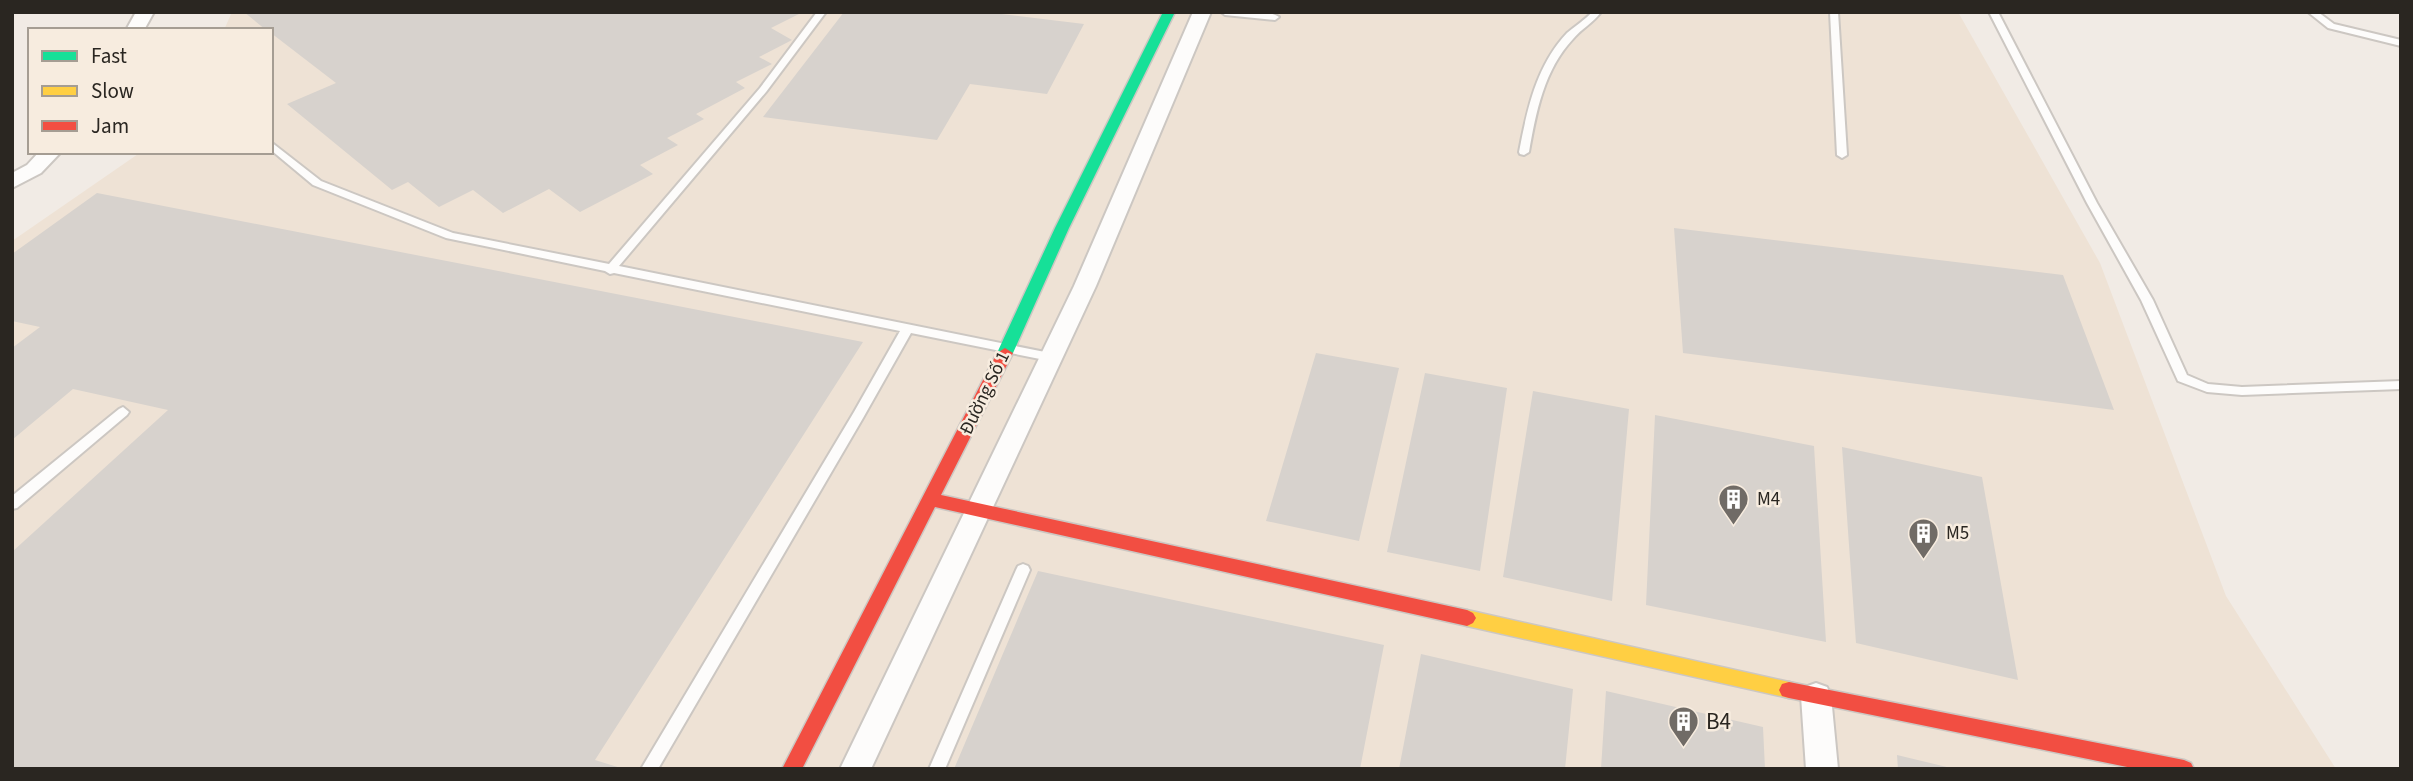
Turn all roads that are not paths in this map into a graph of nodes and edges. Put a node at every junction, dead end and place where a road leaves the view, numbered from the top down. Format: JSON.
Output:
{"nodes":[{"id":1,"x":145,"y":12,"type":"edge"},
{"id":2,"x":822,"y":12,"type":"edge"},
{"id":3,"x":1169,"y":12,"type":"edge"},
{"id":4,"x":1202,"y":12,"type":"edge"},
{"id":5,"x":1225,"y":12,"type":"edge"},
{"id":6,"x":1597,"y":12,"type":"edge"},
{"id":7,"x":1834,"y":12,"type":"edge"},
{"id":8,"x":1993,"y":12,"type":"edge"},
{"id":9,"x":2312,"y":12,"type":"edge"},
{"id":10,"x":1275,"y":17,"type":"dead end"},
{"id":11,"x":136,"y":28,"type":"edge"},
{"id":12,"x":2401,"y":43,"type":"edge"},
{"id":13,"x":273,"y":147,"type":"edge"},
{"id":14,"x":1524,"y":152,"type":"dead end"},
{"id":15,"x":49,"y":154,"type":"edge"},
{"id":16,"x":1842,"y":155,"type":"dead end"},
{"id":17,"x":12,"y":182,"type":"edge"},
{"id":18,"x":610,"y":271,"type":"junction"},
{"id":19,"x":906,"y":329,"type":"junction"},
{"id":20,"x":1006,"y":349,"type":"junction"},
{"id":21,"x":1050,"y":357,"type":"junction"},
{"id":22,"x":2401,"y":385,"type":"edge"},
{"id":23,"x":123,"y":412,"type":"dead end"},
{"id":24,"x":932,"y":500,"type":"junction"},
{"id":25,"x":12,"y":504,"type":"edge"},
{"id":26,"x":977,"y":509,"type":"junction"},
{"id":27,"x":1023,"y":570,"type":"dead end"},
{"id":28,"x":1816,"y":696,"type":"junction"},
{"id":29,"x":649,"y":769,"type":"edge"},
{"id":30,"x":792,"y":769,"type":"edge"},
{"id":31,"x":855,"y":769,"type":"edge"},
{"id":32,"x":937,"y":769,"type":"edge"},
{"id":33,"x":1822,"y":769,"type":"edge"},
{"id":34,"x":2184,"y":769,"type":"edge"}],
"edges":[{"from":1,"to":11,"type":"street"},
{"from":2,"to":18,"type":"lane"},
{"from":3,"to":20,"type":"street","name":"Đường Số 1"},
{"from":4,"to":21,"type":"street"},
{"from":5,"to":10,"type":"lane"},
{"from":6,"to":14,"type":"lane"},
{"from":7,"to":16,"type":"lane"},
{"from":8,"to":22,"type":"lane"},
{"from":9,"to":12,"type":"lane"},
{"from":13,"to":18,"type":"lane"},
{"from":15,"to":17,"type":"street"},
{"from":18,"to":19,"type":"lane"},
{"from":19,"to":20,"type":"lane"},
{"from":19,"to":29,"type":"lane"},
{"from":20,"to":21,"type":"lane"},
{"from":20,"to":24,"type":"street","name":"Đường Số 1"},
{"from":21,"to":26,"type":"street"},
{"from":23,"to":25,"type":"lane"},
{"from":24,"to":26,"type":"street"},
{"from":24,"to":30,"type":"street","name":"Đường Số 1"},
{"from":26,"to":28,"type":"street"},
{"from":26,"to":31,"type":"street"},
{"from":27,"to":32,"type":"lane"},
{"from":28,"to":33,"type":"street"},
{"from":28,"to":34,"type":"street"}]}
